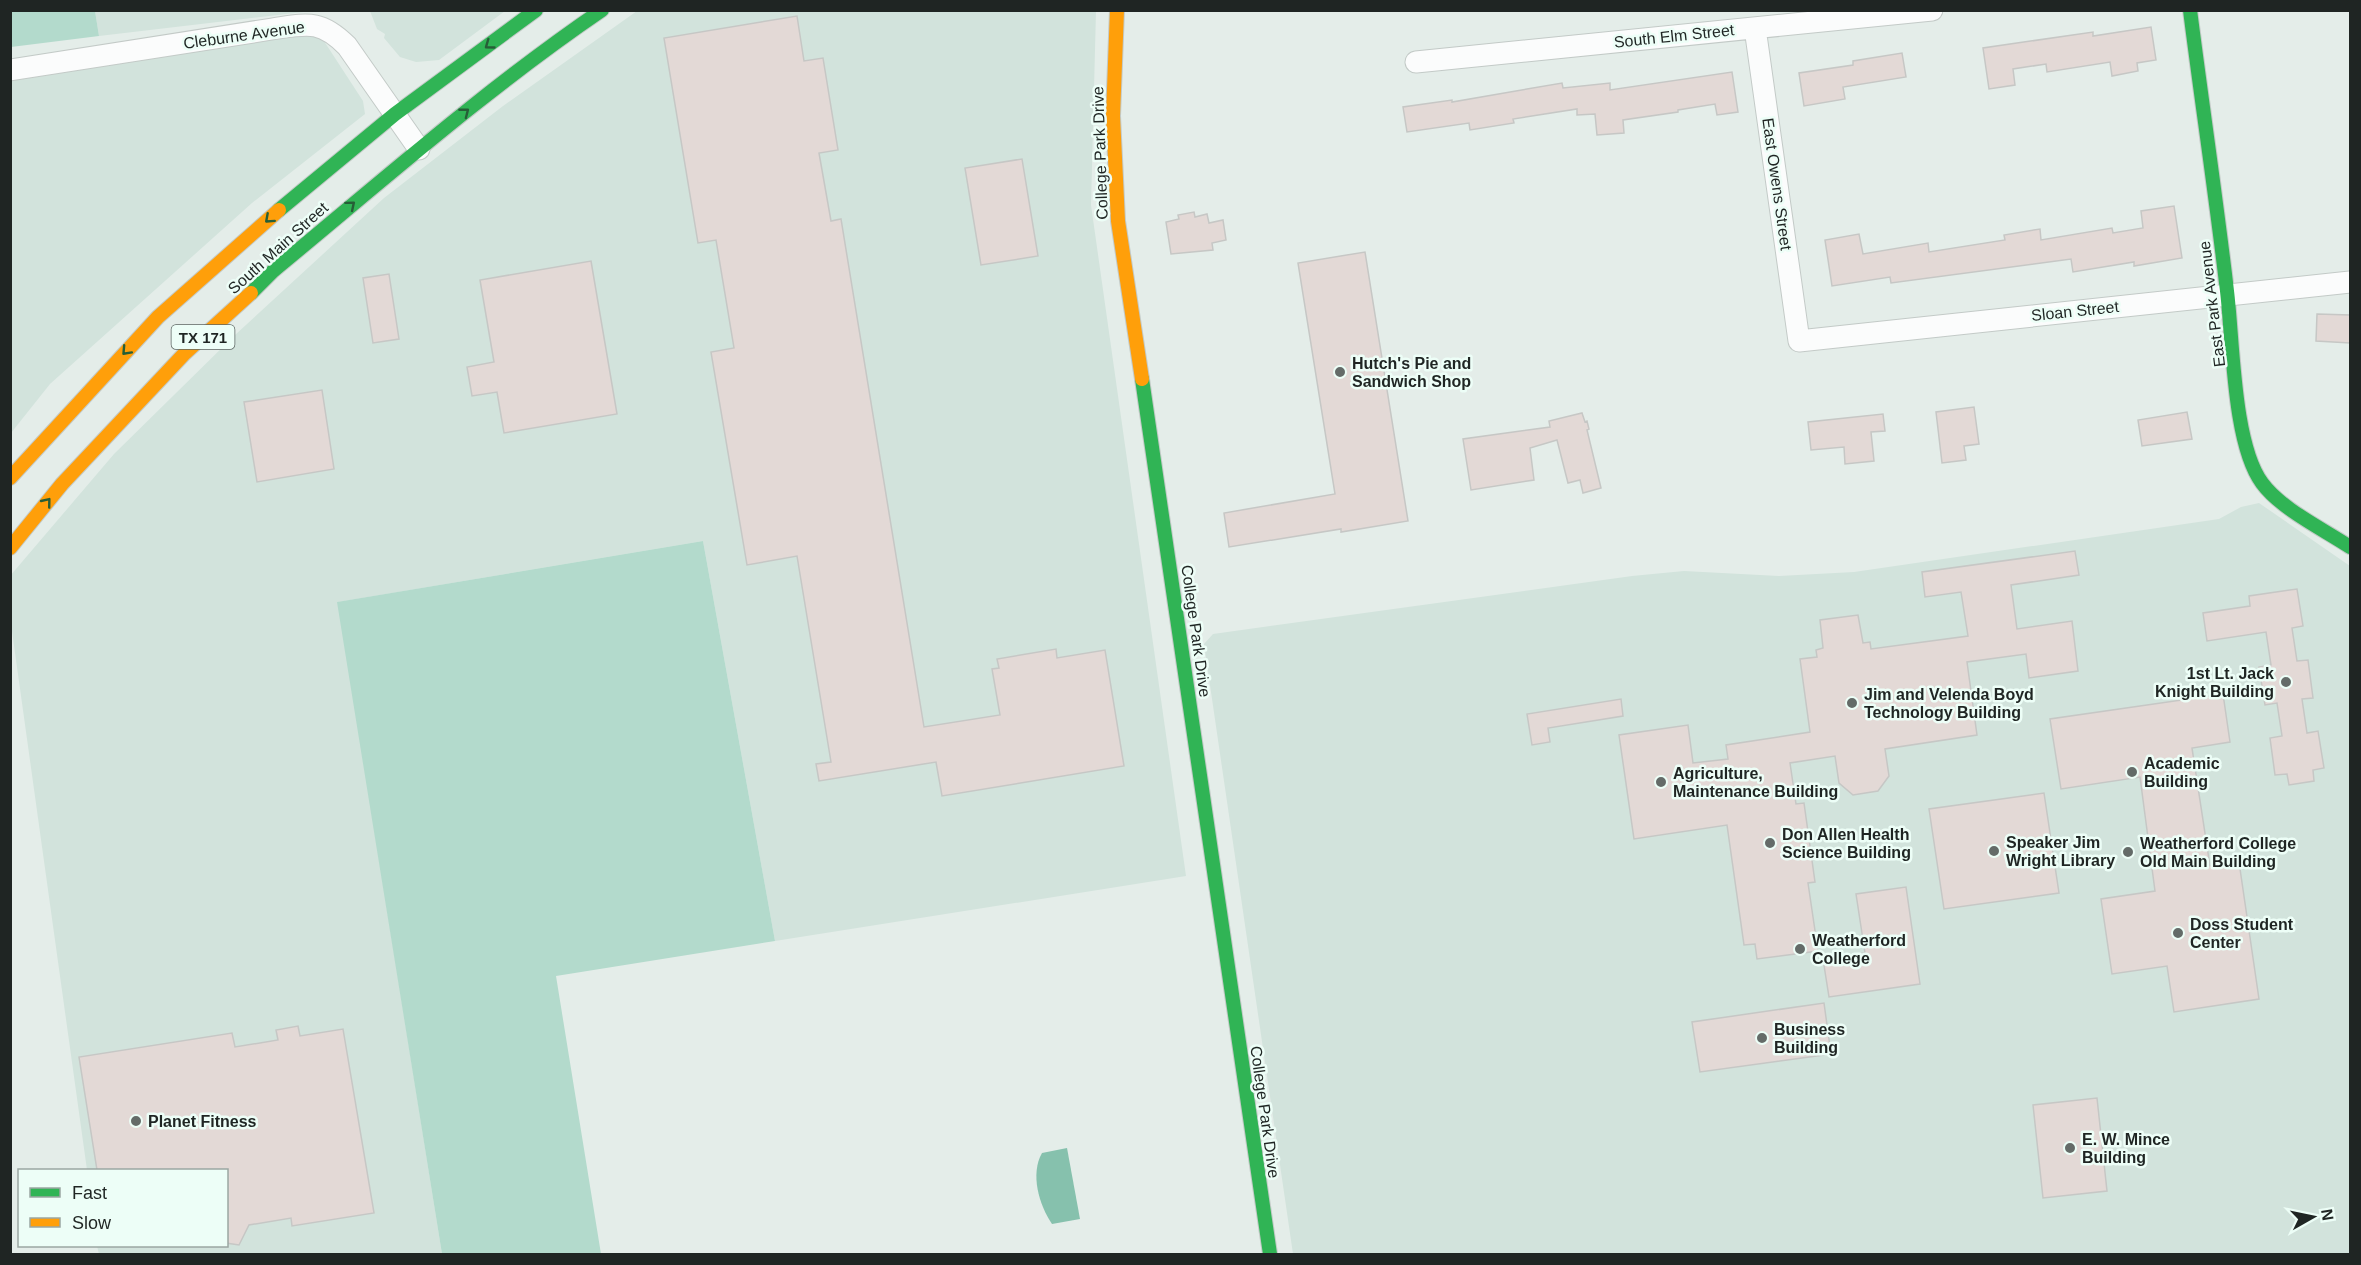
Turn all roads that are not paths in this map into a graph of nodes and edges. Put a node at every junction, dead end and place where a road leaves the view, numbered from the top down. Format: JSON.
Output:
{"nodes":[{"id":1,"x":536,"y":10,"type":"edge"},
{"id":2,"x":602,"y":10,"type":"edge"},
{"id":3,"x":1118,"y":10,"type":"edge"},
{"id":4,"x":1932,"y":10,"type":"edge"},
{"id":5,"x":2190,"y":10,"type":"edge"},
{"id":6,"x":1755,"y":28,"type":"junction"},
{"id":7,"x":1416,"y":63,"type":"dead end"},
{"id":8,"x":10,"y":70,"type":"edge"},
{"id":9,"x":395,"y":114,"type":"junction"},
{"id":10,"x":419,"y":149,"type":"junction"},
{"id":11,"x":213,"y":268,"type":"junction"},
{"id":12,"x":2350,"y":282,"type":"edge"},
{"id":13,"x":2228,"y":294,"type":"junction"},
{"id":14,"x":1799,"y":341,"type":"joint"},
{"id":15,"x":117,"y":383,"type":"dead end"},
{"id":16,"x":10,"y":478,"type":"edge"},
{"id":17,"x":2350,"y":547,"type":"edge"},
{"id":18,"x":10,"y":548,"type":"edge"},
{"id":19,"x":1270,"y":1254,"type":"edge"}],
"edges":[{"from":1,"to":9,"type":"street","name":"South Main Street","number":"TX 171","one_way":true},
{"from":10,"to":2,"type":"street","name":"South Main Street","number":"TX 171","one_way":true},
{"from":3,"to":19,"type":"street","name":"College Park Drive"},
{"from":4,"to":6,"type":"street","name":"South Elm Street"},
{"from":5,"to":13,"type":"street","name":"East Park Avenue"},
{"from":6,"to":7,"type":"street","name":"South Elm Street"},
{"from":6,"to":14,"type":"street","name":"East Owens Street"},
{"from":8,"to":9,"type":"street","name":"Cleburne Avenue"},
{"from":9,"to":10,"type":"street","name":"Cleburne Avenue"},
{"from":9,"to":11,"type":"street","name":"South Main Street","number":"TX 171","one_way":true},
{"from":18,"to":10,"type":"street","name":"South Main Street","number":"TX 171","one_way":true},
{"from":11,"to":15,"type":"street"},
{"from":11,"to":16,"type":"street","name":"South Main Street","number":"TX 171","one_way":true},
{"from":12,"to":13,"type":"street","name":"Sloan Street"},
{"from":13,"to":14,"type":"street","name":"Sloan Street"},
{"from":13,"to":17,"type":"street","name":"East Park Avenue"}]}
